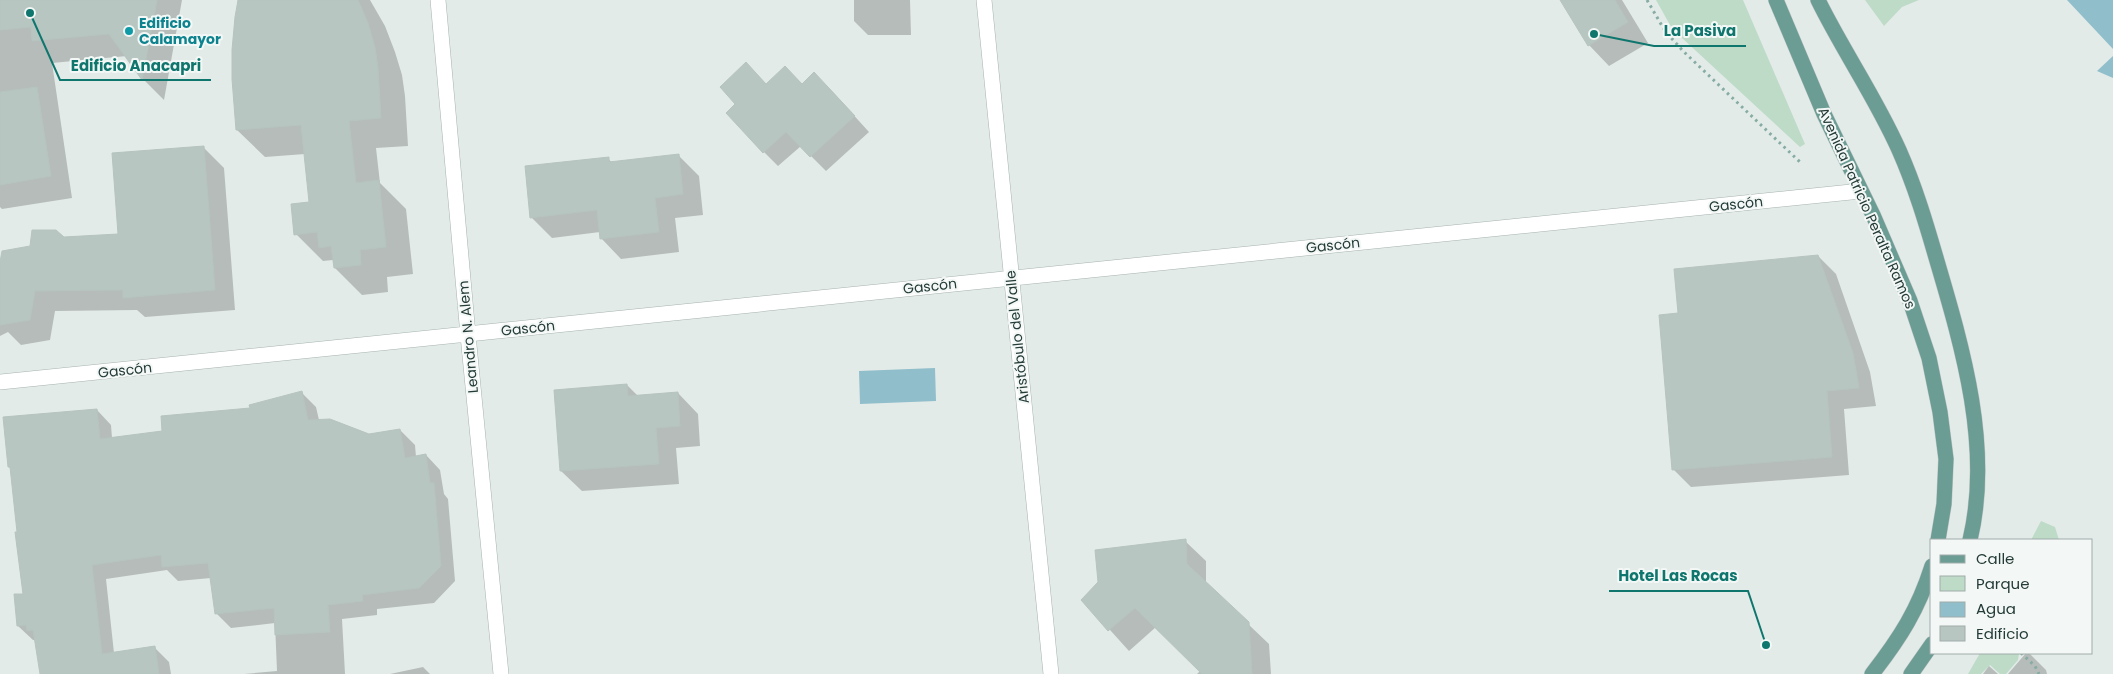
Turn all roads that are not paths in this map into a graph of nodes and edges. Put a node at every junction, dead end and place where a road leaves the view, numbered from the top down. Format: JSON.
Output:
{"nodes":[{"id":1,"x":438,"y":0,"type":"edge"},
{"id":2,"x":984,"y":0,"type":"edge"},
{"id":3,"x":1776,"y":0,"type":"edge"},
{"id":4,"x":1818,"y":0,"type":"edge"},
{"id":5,"x":1861,"y":190,"type":"junction"},
{"id":6,"x":1011,"y":277,"type":"junction"},
{"id":7,"x":468,"y":335,"type":"junction"},
{"id":8,"x":0,"y":382,"type":"edge"},
{"id":9,"x":1938,"y":539,"type":"edge"},
{"id":10,"x":1970,"y":539,"type":"edge"},
{"id":11,"x":1930,"y":572,"type":"edge"},
{"id":12,"x":1930,"y":647,"type":"edge"},
{"id":13,"x":501,"y":674,"type":"edge"},
{"id":14,"x":1051,"y":674,"type":"edge"},
{"id":15,"x":1872,"y":674,"type":"edge"},
{"id":16,"x":1912,"y":674,"type":"edge"}],
"edges":[{"from":1,"to":7,"type":"street","name":"Leandro N. Alem"},
{"from":2,"to":6,"type":"street","name":"Aristóbulo del Valle"},
{"from":3,"to":5,"type":"main road","name":"Avenida Patricio Peralta Ramos"},
{"from":4,"to":10,"type":"main road"},
{"from":5,"to":6,"type":"street","name":"Gascón"},
{"from":5,"to":9,"type":"main road","name":"Avenida Patricio Peralta Ramos"},
{"from":6,"to":7,"type":"street","name":"Gascón"},
{"from":6,"to":14,"type":"street","name":"Aristóbulo del Valle"},
{"from":7,"to":8,"type":"street","name":"Gascón"},
{"from":7,"to":13,"type":"street","name":"Leandro N. Alem"},
{"from":11,"to":15,"type":"main road"},
{"from":12,"to":16,"type":"main road"}]}
